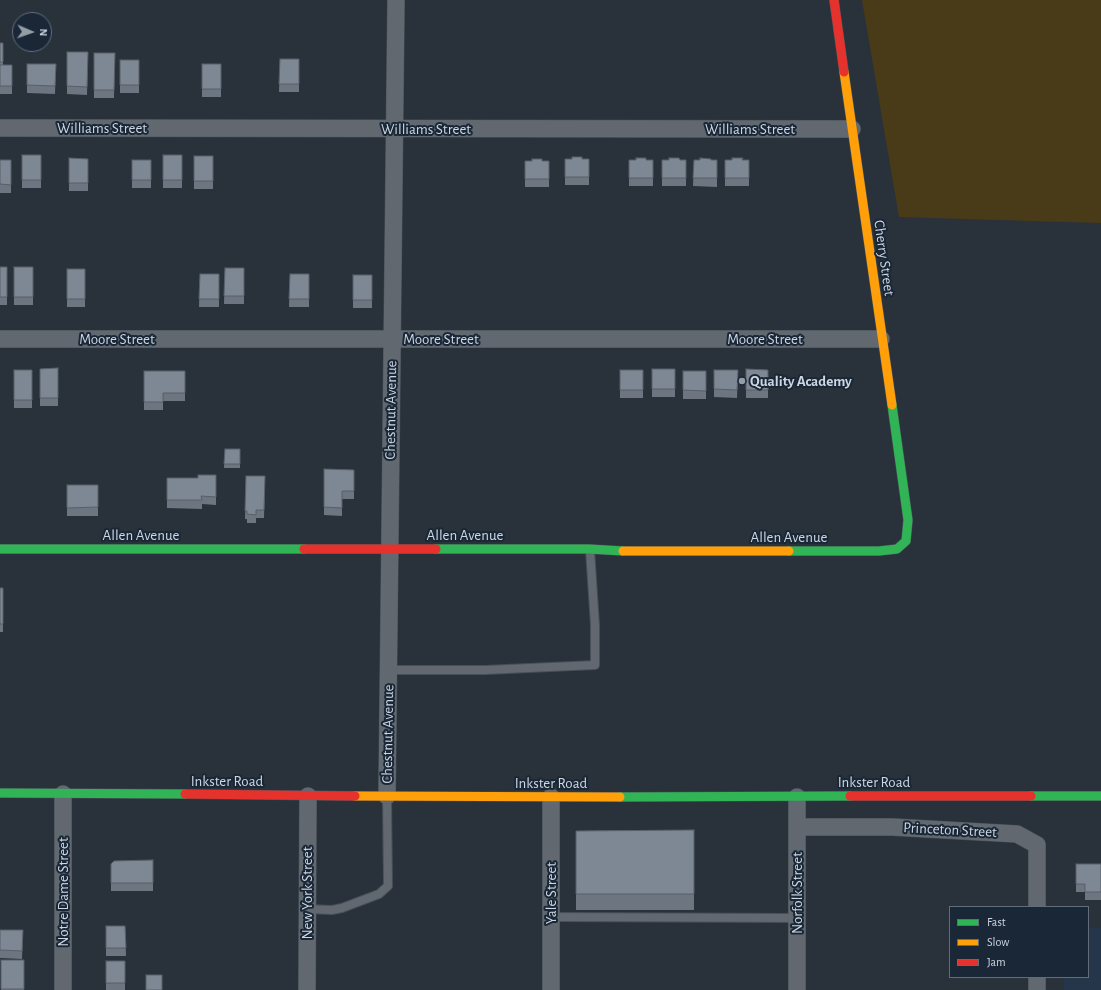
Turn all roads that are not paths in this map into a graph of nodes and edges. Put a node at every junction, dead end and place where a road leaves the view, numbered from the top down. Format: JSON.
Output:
{"nodes":[{"id":1,"x":396,"y":0,"type":"edge"},
{"id":2,"x":834,"y":0,"type":"edge"},
{"id":3,"x":0,"y":128,"type":"edge"},
{"id":4,"x":394,"y":129,"type":"junction"},
{"id":5,"x":852,"y":129,"type":"junction"},
{"id":6,"x":0,"y":338,"type":"edge"},
{"id":7,"x":392,"y":339,"type":"junction"},
{"id":8,"x":881,"y":339,"type":"junction"},
{"id":9,"x":908,"y":520,"type":"joint"},
{"id":10,"x":0,"y":549,"type":"edge"},
{"id":11,"x":390,"y":549,"type":"junction"},
{"id":12,"x":590,"y":549,"type":"junction"},
{"id":13,"x":389,"y":670,"type":"junction"},
{"id":14,"x":0,"y":793,"type":"edge"},
{"id":15,"x":63,"y":794,"type":"junction"},
{"id":16,"x":308,"y":796,"type":"junction"},
{"id":17,"x":387,"y":796,"type":"junction"},
{"id":18,"x":1101,"y":796,"type":"edge"},
{"id":19,"x":551,"y":797,"type":"junction"},
{"id":20,"x":797,"y":797,"type":"junction"},
{"id":21,"x":798,"y":827,"type":"junction"},
{"id":22,"x":1037,"y":906,"type":"edge"},
{"id":23,"x":307,"y":909,"type":"junction"},
{"id":24,"x":551,"y":917,"type":"junction"},
{"id":25,"x":797,"y":918,"type":"junction"},
{"id":26,"x":1037,"y":978,"type":"edge"},
{"id":27,"x":62,"y":990,"type":"edge"},
{"id":28,"x":307,"y":990,"type":"edge"},
{"id":29,"x":550,"y":990,"type":"edge"},
{"id":30,"x":797,"y":990,"type":"edge"},
{"id":31,"x":1037,"y":990,"type":"edge"}],
"edges":[{"from":1,"to":4,"type":"street","name":"Chestnut Avenue"},
{"from":2,"to":5,"type":"street","name":"Cherry Street"},
{"from":3,"to":4,"type":"street","name":"Williams Street"},
{"from":4,"to":5,"type":"street","name":"Williams Street"},
{"from":4,"to":7,"type":"street","name":"Chestnut Avenue"},
{"from":5,"to":8,"type":"street","name":"Cherry Street"},
{"from":6,"to":7,"type":"street","name":"Moore Street"},
{"from":7,"to":8,"type":"street","name":"Moore Street"},
{"from":7,"to":11,"type":"street","name":"Chestnut Avenue"},
{"from":8,"to":9,"type":"street","name":"Cherry Street"},
{"from":9,"to":12,"type":"street","name":"Allen Avenue"},
{"from":10,"to":11,"type":"street","name":"Allen Avenue"},
{"from":11,"to":12,"type":"street","name":"Allen Avenue"},
{"from":11,"to":13,"type":"street","name":"Chestnut Avenue"},
{"from":12,"to":13,"type":"lane"},
{"from":13,"to":17,"type":"street","name":"Chestnut Avenue"},
{"from":14,"to":15,"type":"street","name":"Inkster Road"},
{"from":15,"to":16,"type":"street","name":"Inkster Road"},
{"from":15,"to":27,"type":"street","name":"Notre Dame Street"},
{"from":16,"to":17,"type":"street","name":"Inkster Road"},
{"from":16,"to":23,"type":"street","name":"New York Street"},
{"from":17,"to":19,"type":"street","name":"Inkster Road"},
{"from":17,"to":23,"type":"lane"},
{"from":18,"to":20,"type":"street","name":"Inkster Road"},
{"from":19,"to":20,"type":"street","name":"Inkster Road"},
{"from":19,"to":24,"type":"street","name":"Yale Street"},
{"from":20,"to":21,"type":"street","name":"Norfolk Street"},
{"from":21,"to":22,"type":"street","name":"Princeton Street"},
{"from":21,"to":25,"type":"street","name":"Norfolk Street"},
{"from":23,"to":28,"type":"street","name":"New York Street"},
{"from":24,"to":25,"type":"lane"},
{"from":24,"to":29,"type":"street","name":"Yale Street"},
{"from":25,"to":30,"type":"street","name":"Norfolk Street"},
{"from":26,"to":31,"type":"street"}]}
